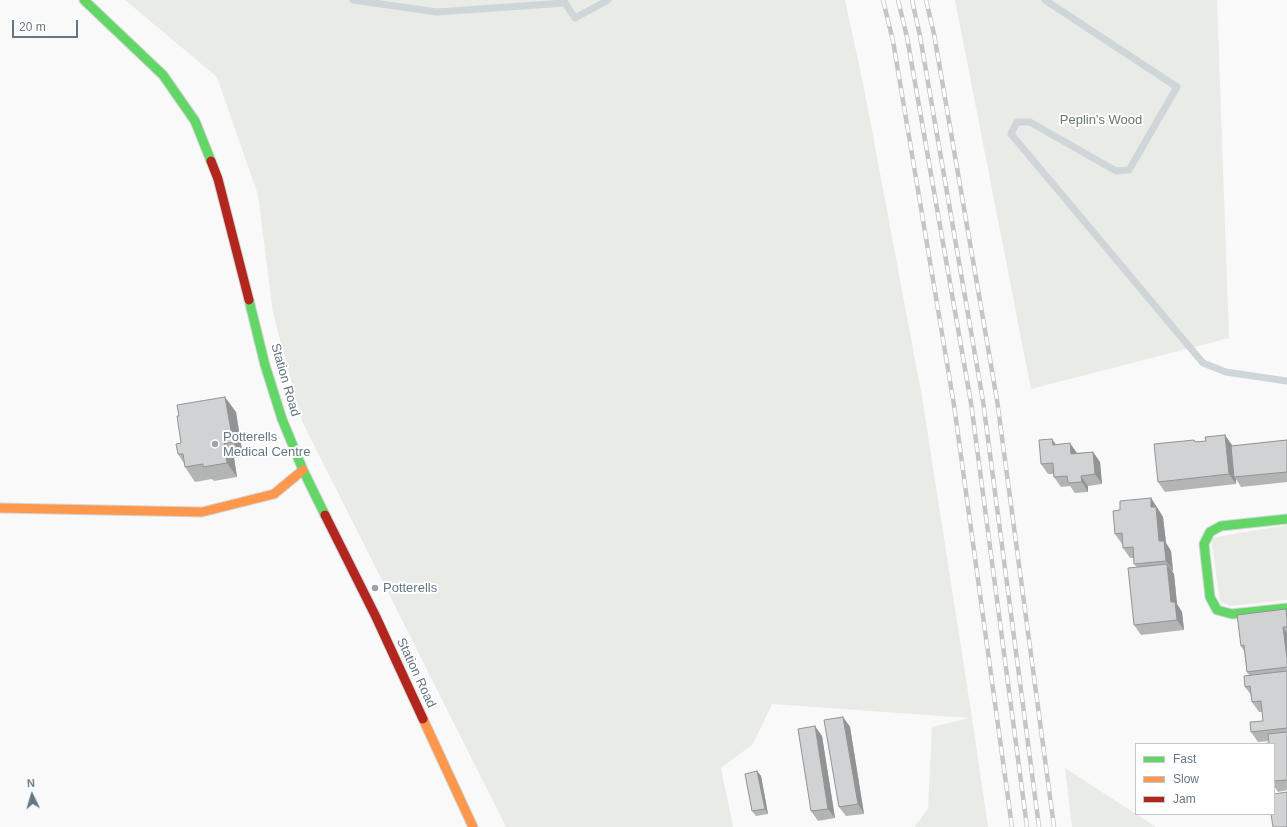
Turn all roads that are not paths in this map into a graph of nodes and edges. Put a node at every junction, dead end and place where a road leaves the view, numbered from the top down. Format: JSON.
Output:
{"nodes":[{"id":1,"x":84,"y":0,"type":"edge"},
{"id":2,"x":303,"y":470,"type":"junction"},
{"id":3,"x":0,"y":508,"type":"edge"},
{"id":4,"x":1287,"y":519,"type":"edge"},
{"id":5,"x":1287,"y":608,"type":"edge"},
{"id":6,"x":473,"y":827,"type":"edge"}],
"edges":[{"from":1,"to":2,"type":"street","name":"Station Road"},
{"from":2,"to":3,"type":"street"},
{"from":2,"to":6,"type":"street","name":"Station Road"},
{"from":4,"to":5,"type":"street"}]}
